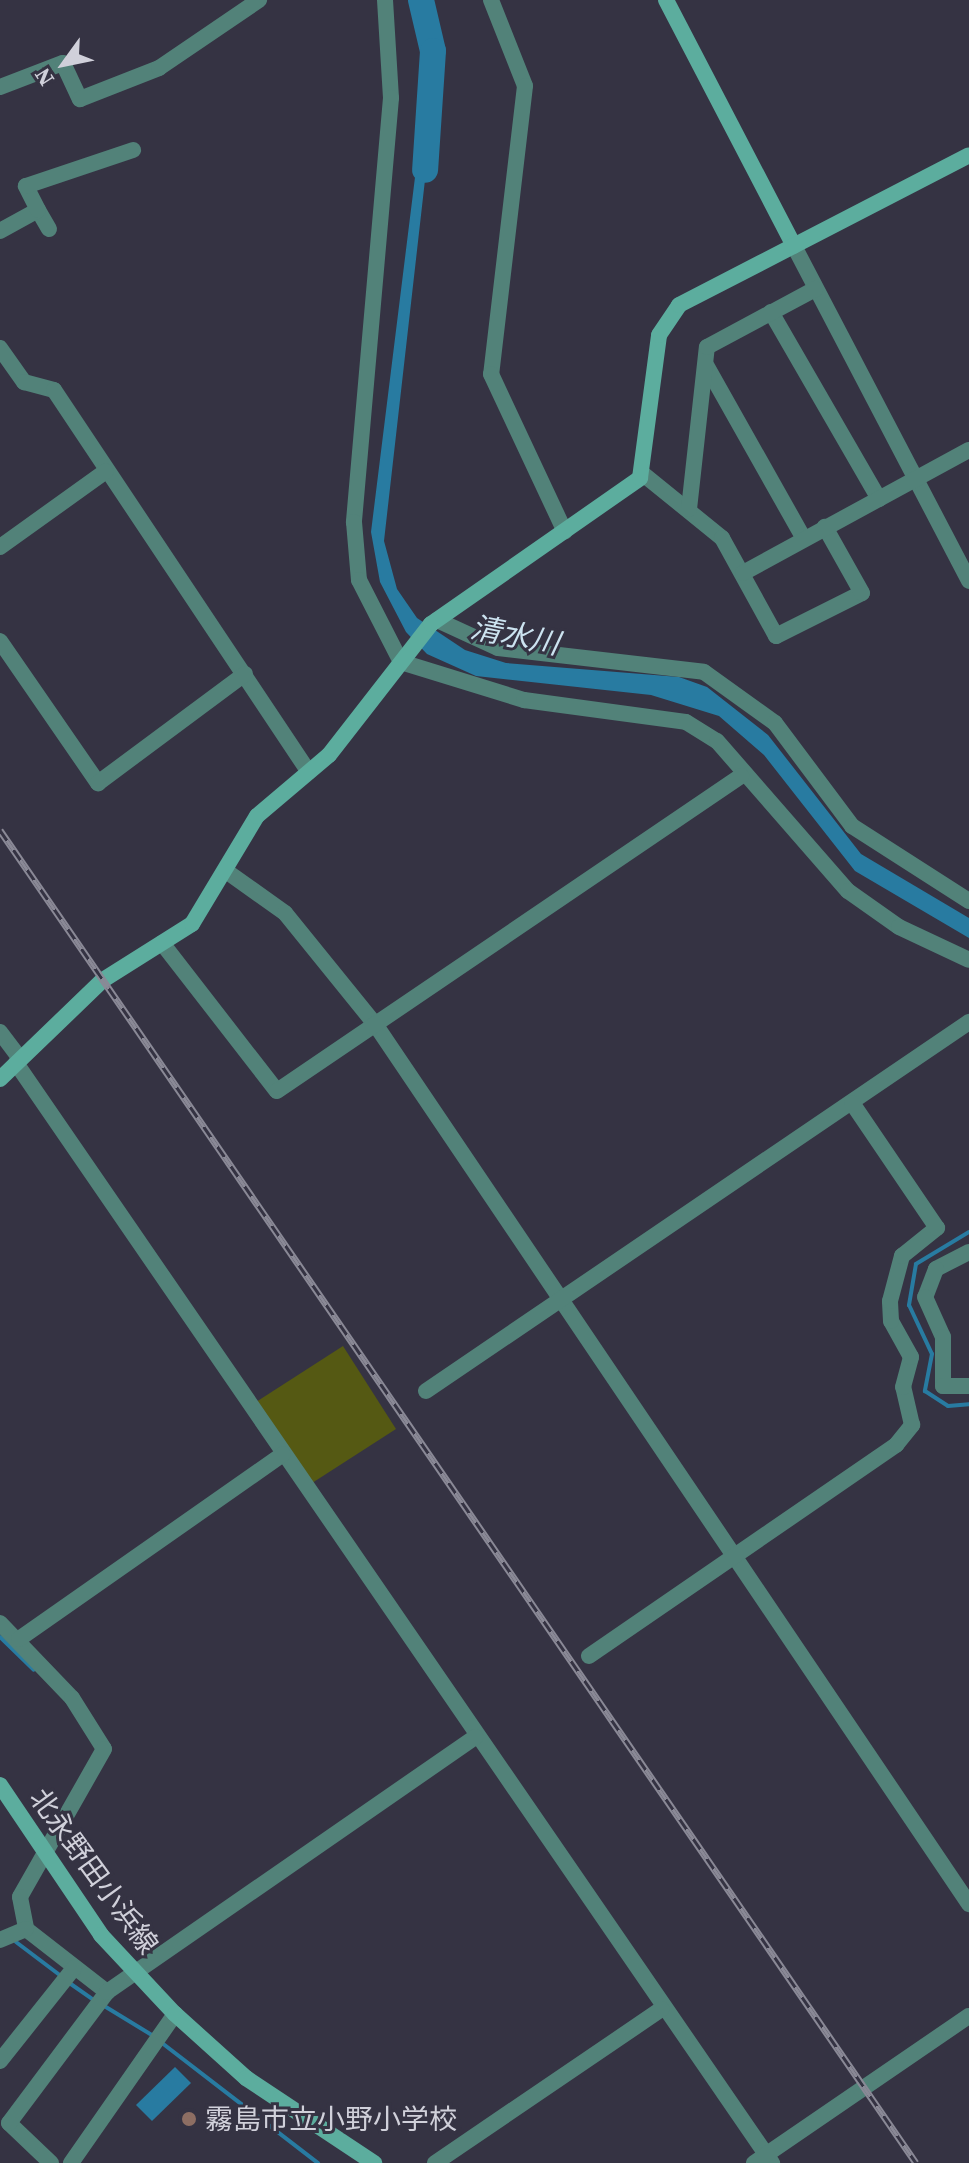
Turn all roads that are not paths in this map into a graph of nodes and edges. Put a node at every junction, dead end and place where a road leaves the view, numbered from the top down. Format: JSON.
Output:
{"nodes":[{"id":1,"x":259,"y":0,"type":"edge"},
{"id":2,"x":385,"y":0,"type":"edge"},
{"id":3,"x":491,"y":0,"type":"edge"},
{"id":4,"x":666,"y":0,"type":"edge"},
{"id":5,"x":0,"y":87,"type":"edge"},
{"id":6,"x":133,"y":150,"type":"dead end"},
{"id":7,"x":969,"y":155,"type":"edge"},
{"id":8,"x":38,"y":210,"type":"junction"},
{"id":9,"x":49,"y":229,"type":"dead end"},
{"id":10,"x":0,"y":231,"type":"edge"},
{"id":11,"x":794,"y":246,"type":"junction"},
{"id":12,"x":815,"y":289,"type":"junction"},
{"id":13,"x":771,"y":312,"type":"junction"},
{"id":14,"x":0,"y":348,"type":"edge"},
{"id":15,"x":706,"y":365,"type":"junction"},
{"id":16,"x":969,"y":450,"type":"edge"},
{"id":17,"x":106,"y":471,"type":"junction"},
{"id":18,"x":643,"y":474,"type":"junction"},
{"id":19,"x":915,"y":481,"type":"junction"},
{"id":20,"x":879,"y":499,"type":"junction"},
{"id":21,"x":689,"y":509,"type":"junction"},
{"id":22,"x":825,"y":527,"type":"junction"},
{"id":23,"x":565,"y":532,"type":"junction"},
{"id":24,"x":803,"y":537,"type":"junction"},
{"id":25,"x":0,"y":547,"type":"edge"},
{"id":26,"x":743,"y":573,"type":"junction"},
{"id":27,"x":969,"y":581,"type":"edge"},
{"id":28,"x":434,"y":622,"type":"junction"},
{"id":29,"x":0,"y":641,"type":"edge"},
{"id":30,"x":405,"y":658,"type":"junction"},
{"id":31,"x":245,"y":674,"type":"junction"},
{"id":32,"x":309,"y":772,"type":"junction"},
{"id":33,"x":741,"y":776,"type":"junction"},
{"id":34,"x":226,"y":871,"type":"junction"},
{"id":35,"x":969,"y":901,"type":"edge"},
{"id":36,"x":162,"y":943,"type":"junction"},
{"id":37,"x":969,"y":960,"type":"edge"},
{"id":38,"x":969,"y":1022,"type":"edge"},
{"id":39,"x":375,"y":1024,"type":"junction"},
{"id":40,"x":0,"y":1032,"type":"edge"},
{"id":41,"x":18,"y":1061,"type":"junction"},
{"id":42,"x":0,"y":1079,"type":"edge"},
{"id":43,"x":852,"y":1103,"type":"junction"},
{"id":44,"x":969,"y":1252,"type":"edge"},
{"id":45,"x":562,"y":1299,"type":"junction"},
{"id":46,"x":969,"y":1386,"type":"edge"},
{"id":47,"x":426,"y":1391,"type":"dead end"},
{"id":48,"x":283,"y":1454,"type":"junction"},
{"id":49,"x":733,"y":1556,"type":"junction"},
{"id":50,"x":0,"y":1623,"type":"edge"},
{"id":51,"x":19,"y":1639,"type":"junction"},
{"id":52,"x":589,"y":1656,"type":"dead end"},
{"id":53,"x":475,"y":1737,"type":"junction"},
{"id":54,"x":0,"y":1785,"type":"edge"},
{"id":55,"x":46,"y":1858,"type":"junction"},
{"id":56,"x":969,"y":1904,"type":"edge"},
{"id":57,"x":14,"y":1934,"type":"edge"},
{"id":58,"x":134,"y":1972,"type":"junction"},
{"id":59,"x":68,"y":1976,"type":"junction"},
{"id":60,"x":101,"y":2000,"type":"junction"},
{"id":61,"x":662,"y":2009,"type":"junction"},
{"id":62,"x":175,"y":2014,"type":"junction"},
{"id":63,"x":969,"y":2016,"type":"edge"},
{"id":64,"x":0,"y":2061,"type":"edge"},
{"id":65,"x":764,"y":2160,"type":"edge"},
{"id":66,"x":51,"y":2163,"type":"edge"},
{"id":67,"x":71,"y":2163,"type":"edge"},
{"id":68,"x":374,"y":2163,"type":"edge"},
{"id":69,"x":435,"y":2163,"type":"edge"}],
"edges":[{"from":1,"to":5,"type":"street"},
{"from":2,"to":30,"type":"street"},
{"from":3,"to":23,"type":"street"},
{"from":4,"to":11,"type":"street"},
{"from":6,"to":8,"type":"street"},
{"from":7,"to":11,"type":"street"},
{"from":8,"to":9,"type":"street"},
{"from":8,"to":10,"type":"street"},
{"from":11,"to":12,"type":"street"},
{"from":11,"to":18,"type":"street"},
{"from":12,"to":13,"type":"street"},
{"from":12,"to":19,"type":"street"},
{"from":13,"to":15,"type":"street"},
{"from":13,"to":20,"type":"street"},
{"from":14,"to":17,"type":"street"},
{"from":15,"to":21,"type":"street"},
{"from":15,"to":24,"type":"street"},
{"from":16,"to":19,"type":"street"},
{"from":17,"to":25,"type":"street"},
{"from":17,"to":31,"type":"street"},
{"from":18,"to":21,"type":"street"},
{"from":18,"to":23,"type":"street"},
{"from":19,"to":20,"type":"street"},
{"from":19,"to":27,"type":"street"},
{"from":20,"to":22,"type":"street"},
{"from":21,"to":26,"type":"street"},
{"from":22,"to":24,"type":"street"},
{"from":22,"to":26,"type":"street"},
{"from":23,"to":28,"type":"street"},
{"from":24,"to":26,"type":"street"},
{"from":28,"to":30,"type":"street"},
{"from":28,"to":35,"type":"street"},
{"from":29,"to":31,"type":"street"},
{"from":30,"to":32,"type":"street"},
{"from":30,"to":33,"type":"street"},
{"from":31,"to":32,"type":"street"},
{"from":32,"to":34,"type":"street"},
{"from":33,"to":37,"type":"street"},
{"from":33,"to":39,"type":"street"},
{"from":34,"to":36,"type":"street"},
{"from":34,"to":39,"type":"street"},
{"from":36,"to":39,"type":"street"},
{"from":36,"to":41,"type":"street"},
{"from":38,"to":43,"type":"street"},
{"from":39,"to":45,"type":"street"},
{"from":40,"to":41,"type":"street"},
{"from":41,"to":42,"type":"street"},
{"from":41,"to":48,"type":"street"},
{"from":43,"to":45,"type":"street"},
{"from":43,"to":49,"type":"street"},
{"from":44,"to":46,"type":"street"},
{"from":45,"to":47,"type":"street"},
{"from":45,"to":49,"type":"street"},
{"from":48,"to":51,"type":"street"},
{"from":48,"to":53,"type":"street"},
{"from":49,"to":52,"type":"street"},
{"from":49,"to":56,"type":"street"},
{"from":50,"to":51,"type":"street"},
{"from":51,"to":55,"type":"street"},
{"from":53,"to":58,"type":"street"},
{"from":53,"to":61,"type":"street"},
{"from":54,"to":55,"type":"street","name":"北永野田小浜線"},
{"from":55,"to":57,"type":"street"},
{"from":55,"to":58,"type":"street","name":"北永野田小浜線"},
{"from":57,"to":59,"type":"street"},
{"from":58,"to":60,"type":"street"},
{"from":58,"to":62,"type":"street","name":"北永野田小浜線"},
{"from":59,"to":60,"type":"street"},
{"from":59,"to":64,"type":"street"},
{"from":60,"to":66,"type":"street"},
{"from":61,"to":65,"type":"street"},
{"from":61,"to":69,"type":"street"},
{"from":62,"to":67,"type":"street"},
{"from":62,"to":68,"type":"street","name":"北永野田小浜線"},
{"from":63,"to":65,"type":"street"}]}
